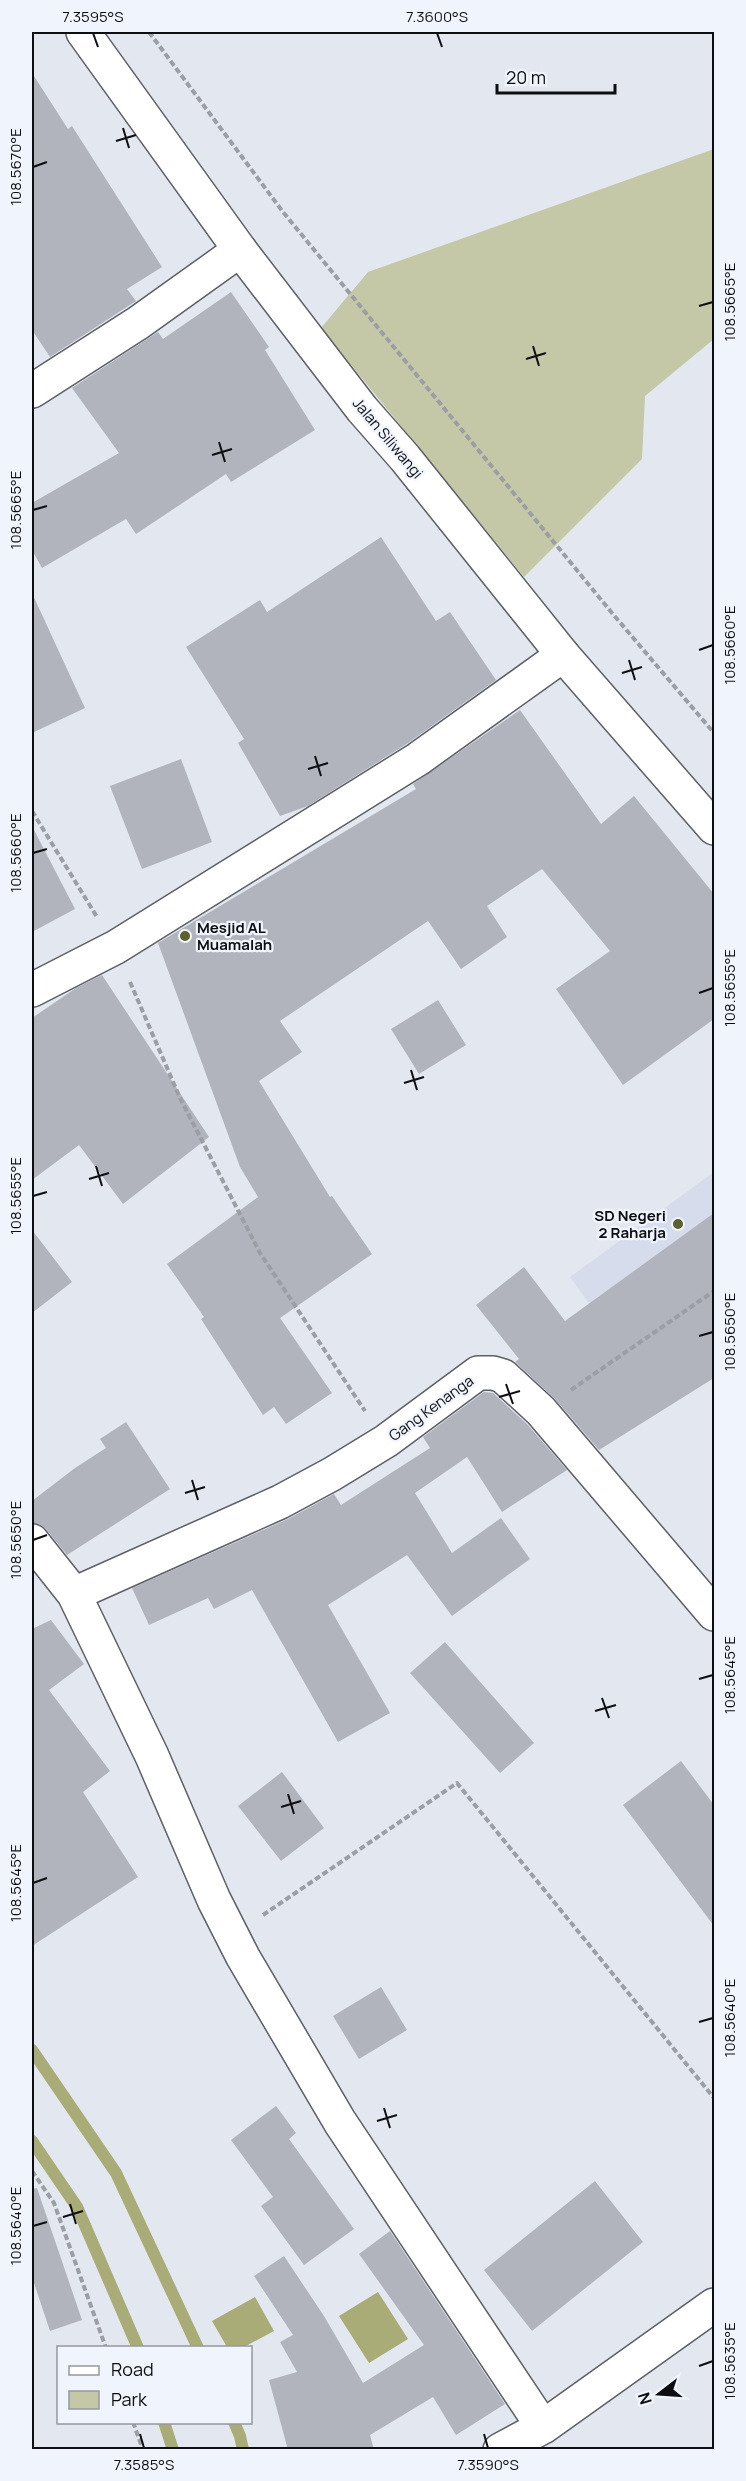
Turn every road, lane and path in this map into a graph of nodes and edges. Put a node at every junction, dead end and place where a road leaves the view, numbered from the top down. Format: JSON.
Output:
{"nodes":[{"id":1,"x":83,"y":32,"type":"edge"},
{"id":2,"x":150,"y":32,"type":"edge"},
{"id":3,"x":240,"y":250,"type":"junction"},
{"id":4,"x":32,"y":391,"type":"edge"},
{"id":5,"x":563,"y":655,"type":"junction"},
{"id":6,"x":714,"y":733,"type":"edge"},
{"id":7,"x":32,"y":811,"type":"edge"},
{"id":8,"x":714,"y":828,"type":"edge"},
{"id":9,"x":116,"y":947,"type":"junction"},
{"id":10,"x":32,"y":990,"type":"edge"},
{"id":11,"x":714,"y":1291,"type":"edge"},
{"id":12,"x":541,"y":1411,"type":"junction"},
{"id":13,"x":386,"y":1441,"type":"junction"},
{"id":14,"x":32,"y":1541,"type":"edge"},
{"id":15,"x":74,"y":1594,"type":"junction"},
{"id":16,"x":714,"y":1614,"type":"edge"},
{"id":17,"x":232,"y":1936,"type":"junction"},
{"id":18,"x":714,"y":2098,"type":"edge"},
{"id":19,"x":32,"y":2171,"type":"edge"},
{"id":20,"x":714,"y":2305,"type":"edge"},
{"id":21,"x":105,"y":2346,"type":"edge"},
{"id":22,"x":134,"y":2424,"type":"edge"},
{"id":23,"x":543,"y":2427,"type":"junction"},
{"id":24,"x":143,"y":2450,"type":"edge"},
{"id":25,"x":500,"y":2450,"type":"edge"}],
"edges":[{"from":1,"to":3,"type":"main road","name":"Jalan Siliwangi"},
{"from":2,"to":6,"type":"path"},
{"from":3,"to":4,"type":"main road"},
{"from":3,"to":5,"type":"main road","name":"Jalan Siliwangi"},
{"from":5,"to":8,"type":"main road","name":"Jalan Siliwangi"},
{"from":5,"to":9,"type":"main road"},
{"from":7,"to":9,"type":"path"},
{"from":9,"to":10,"type":"main road"},
{"from":9,"to":13,"type":"path"},
{"from":11,"to":12,"type":"path"},
{"from":12,"to":13,"type":"main road","name":"Gang Kenanga"},
{"from":12,"to":16,"type":"main road","name":"Gang Kenanga"},
{"from":13,"to":15,"type":"main road","name":"Gang Kenanga"},
{"from":14,"to":15,"type":"main road"},
{"from":15,"to":17,"type":"main road"},
{"from":17,"to":18,"type":"path"},
{"from":17,"to":23,"type":"main road"},
{"from":19,"to":21,"type":"path"},
{"from":20,"to":23,"type":"main road"},
{"from":22,"to":24,"type":"path"},
{"from":23,"to":25,"type":"main road"}]}
